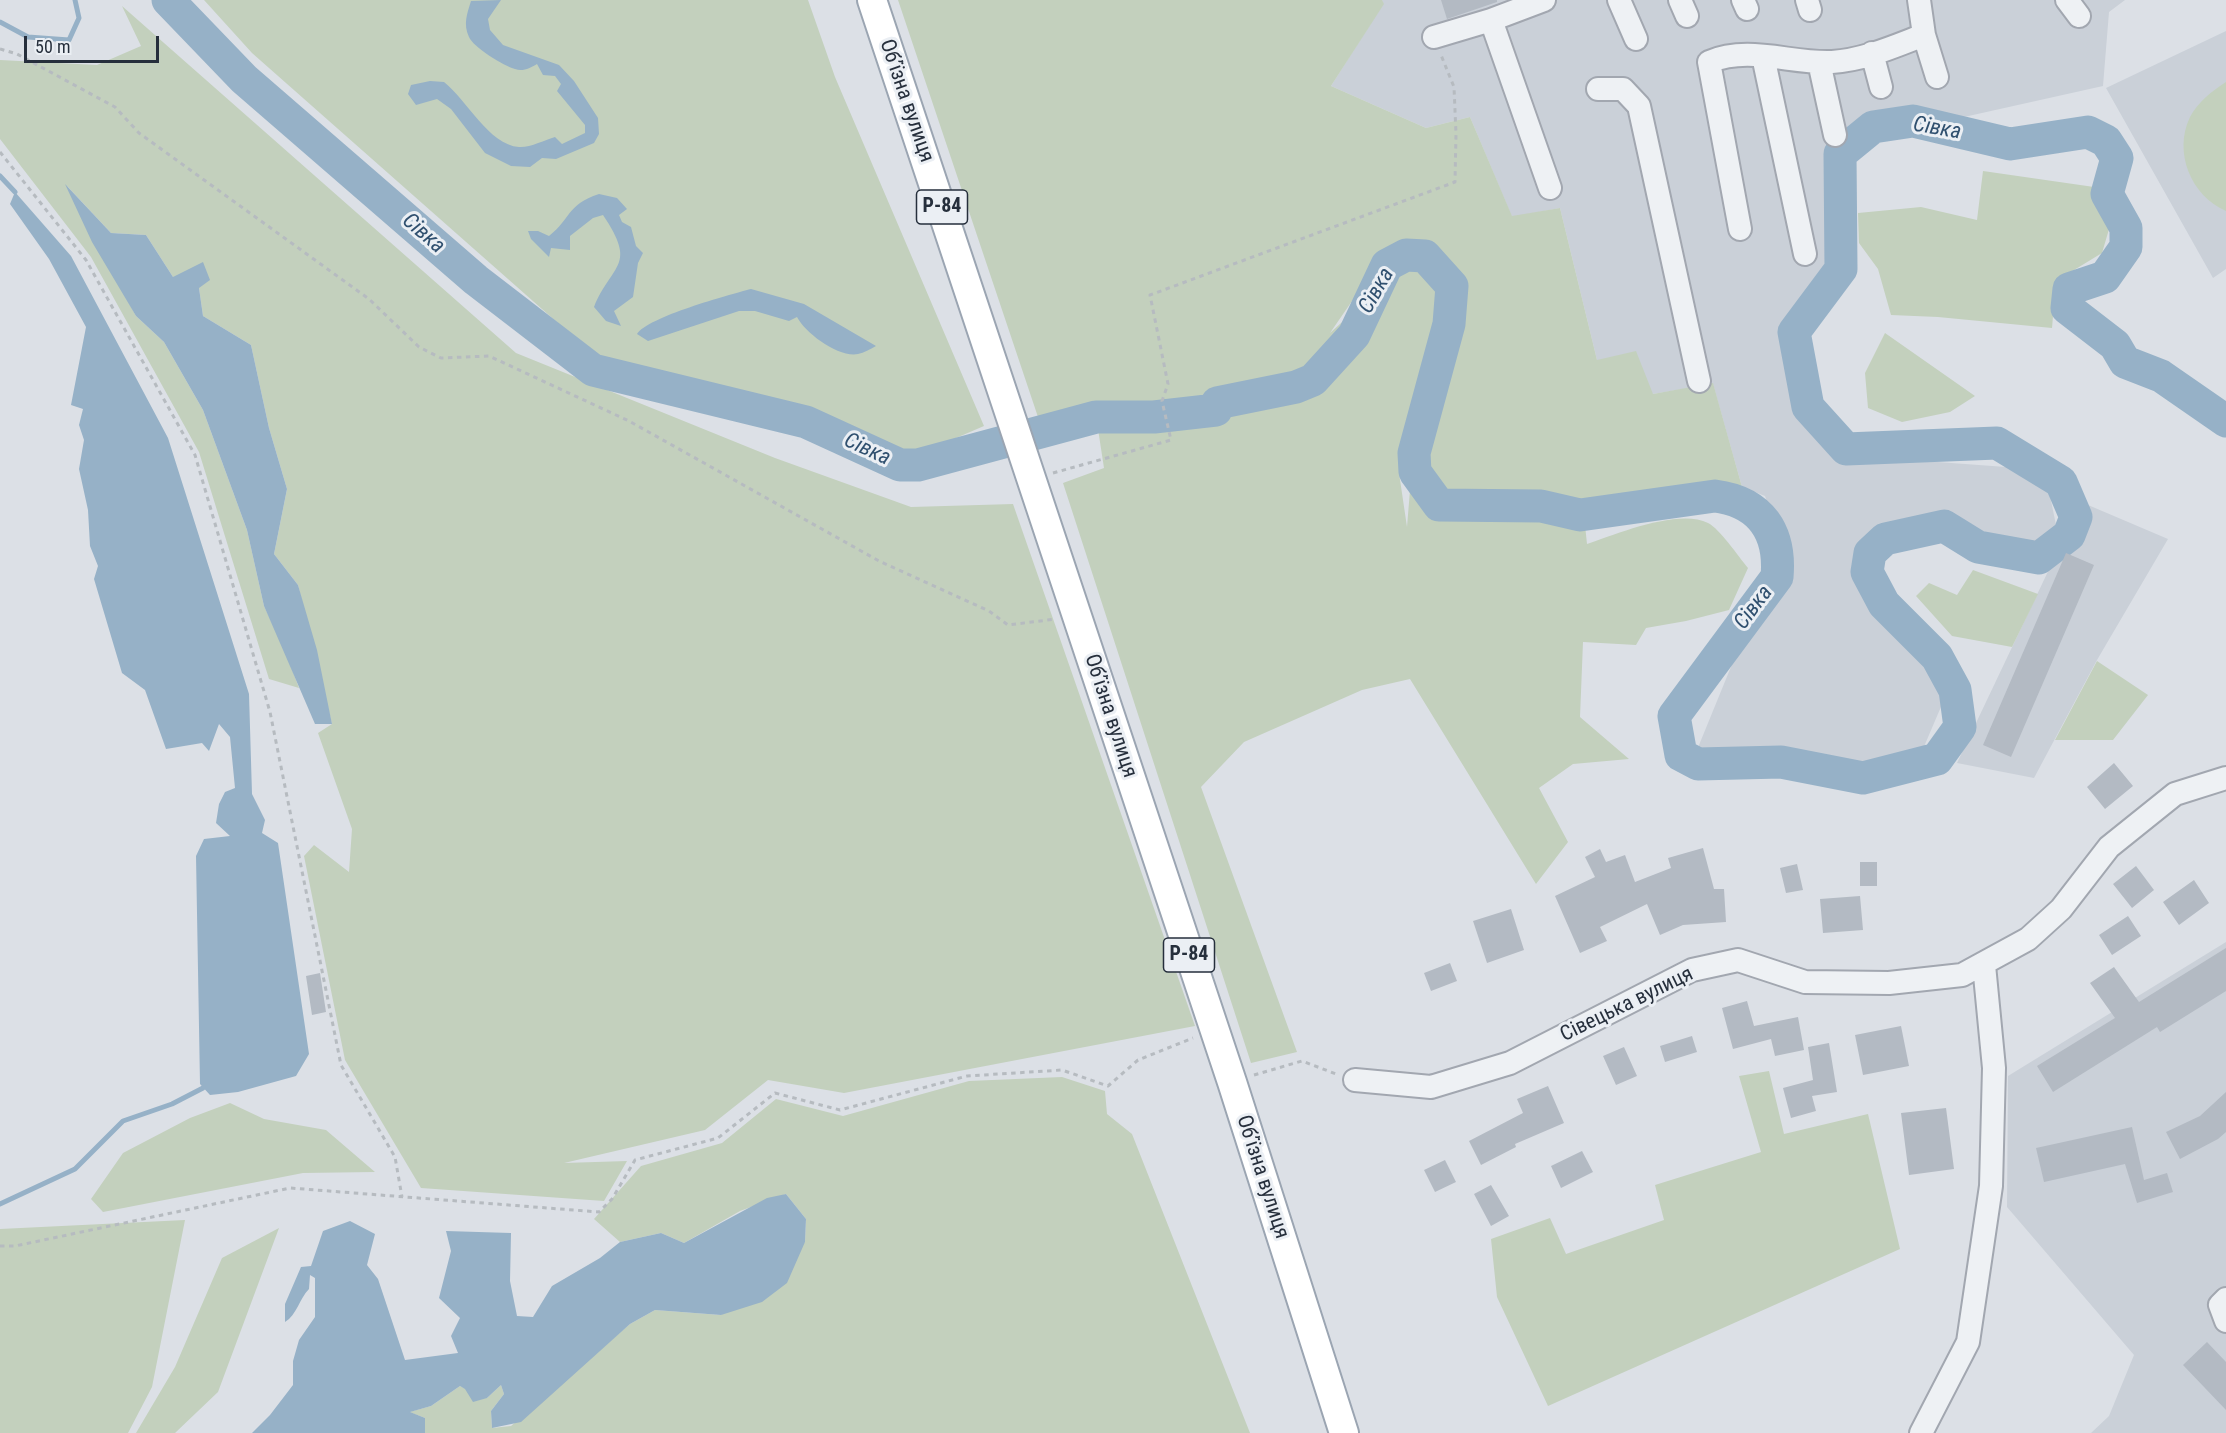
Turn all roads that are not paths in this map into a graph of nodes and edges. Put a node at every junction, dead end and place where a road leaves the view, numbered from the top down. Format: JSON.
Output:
{"nodes":[{"id":1,"x":872,"y":0,"type":"edge"},
{"id":2,"x":1544,"y":0,"type":"edge"},
{"id":3,"x":1619,"y":0,"type":"edge"},
{"id":4,"x":1919,"y":0,"type":"edge"},
{"id":5,"x":1491,"y":20,"type":"junction"},
{"id":6,"x":1924,"y":35,"type":"junction"},
{"id":7,"x":1434,"y":37,"type":"road end"},
{"id":8,"x":1636,"y":39,"type":"dead end"},
{"id":9,"x":1872,"y":53,"type":"junction"},
{"id":10,"x":1763,"y":56,"type":"junction"},
{"id":11,"x":1819,"y":62,"type":"junction"},
{"id":12,"x":1937,"y":77,"type":"dead end"},
{"id":13,"x":1881,"y":87,"type":"dead end"},
{"id":14,"x":1598,"y":88,"type":"dead end"},
{"id":15,"x":1835,"y":135,"type":"dead end"},
{"id":16,"x":1550,"y":188,"type":"dead end"},
{"id":17,"x":1740,"y":229,"type":"dead end"},
{"id":18,"x":1805,"y":254,"type":"dead end"},
{"id":19,"x":1699,"y":381,"type":"dead end"},
{"id":20,"x":2226,"y":778,"type":"edge"},
{"id":21,"x":1984,"y":965,"type":"junction"},
{"id":22,"x":1355,"y":1080,"type":"road end"},
{"id":23,"x":2226,"y":1299,"type":"edge"},
{"id":24,"x":2226,"y":1321,"type":"edge"},
{"id":25,"x":1344,"y":1433,"type":"edge"},
{"id":26,"x":1921,"y":1433,"type":"edge"}],
"edges":[{"from":1,"to":25,"type":"main road","name":"Обʼїзна вулиця","number":"Р-84"},
{"from":2,"to":5,"type":"street"},
{"from":3,"to":8,"type":"street"},
{"from":4,"to":6,"type":"street"},
{"from":5,"to":7,"type":"street"},
{"from":5,"to":16,"type":"street"},
{"from":6,"to":9,"type":"street"},
{"from":6,"to":12,"type":"street"},
{"from":9,"to":11,"type":"street"},
{"from":9,"to":13,"type":"street"},
{"from":10,"to":11,"type":"street"},
{"from":10,"to":17,"type":"street"},
{"from":10,"to":18,"type":"street"},
{"from":11,"to":15,"type":"street"},
{"from":14,"to":19,"type":"street"},
{"from":20,"to":21,"type":"street","name":"Сівецька вулиця"},
{"from":21,"to":22,"type":"street","name":"Сівецька вулиця"},
{"from":21,"to":26,"type":"street"},
{"from":23,"to":24,"type":"street"}]}
